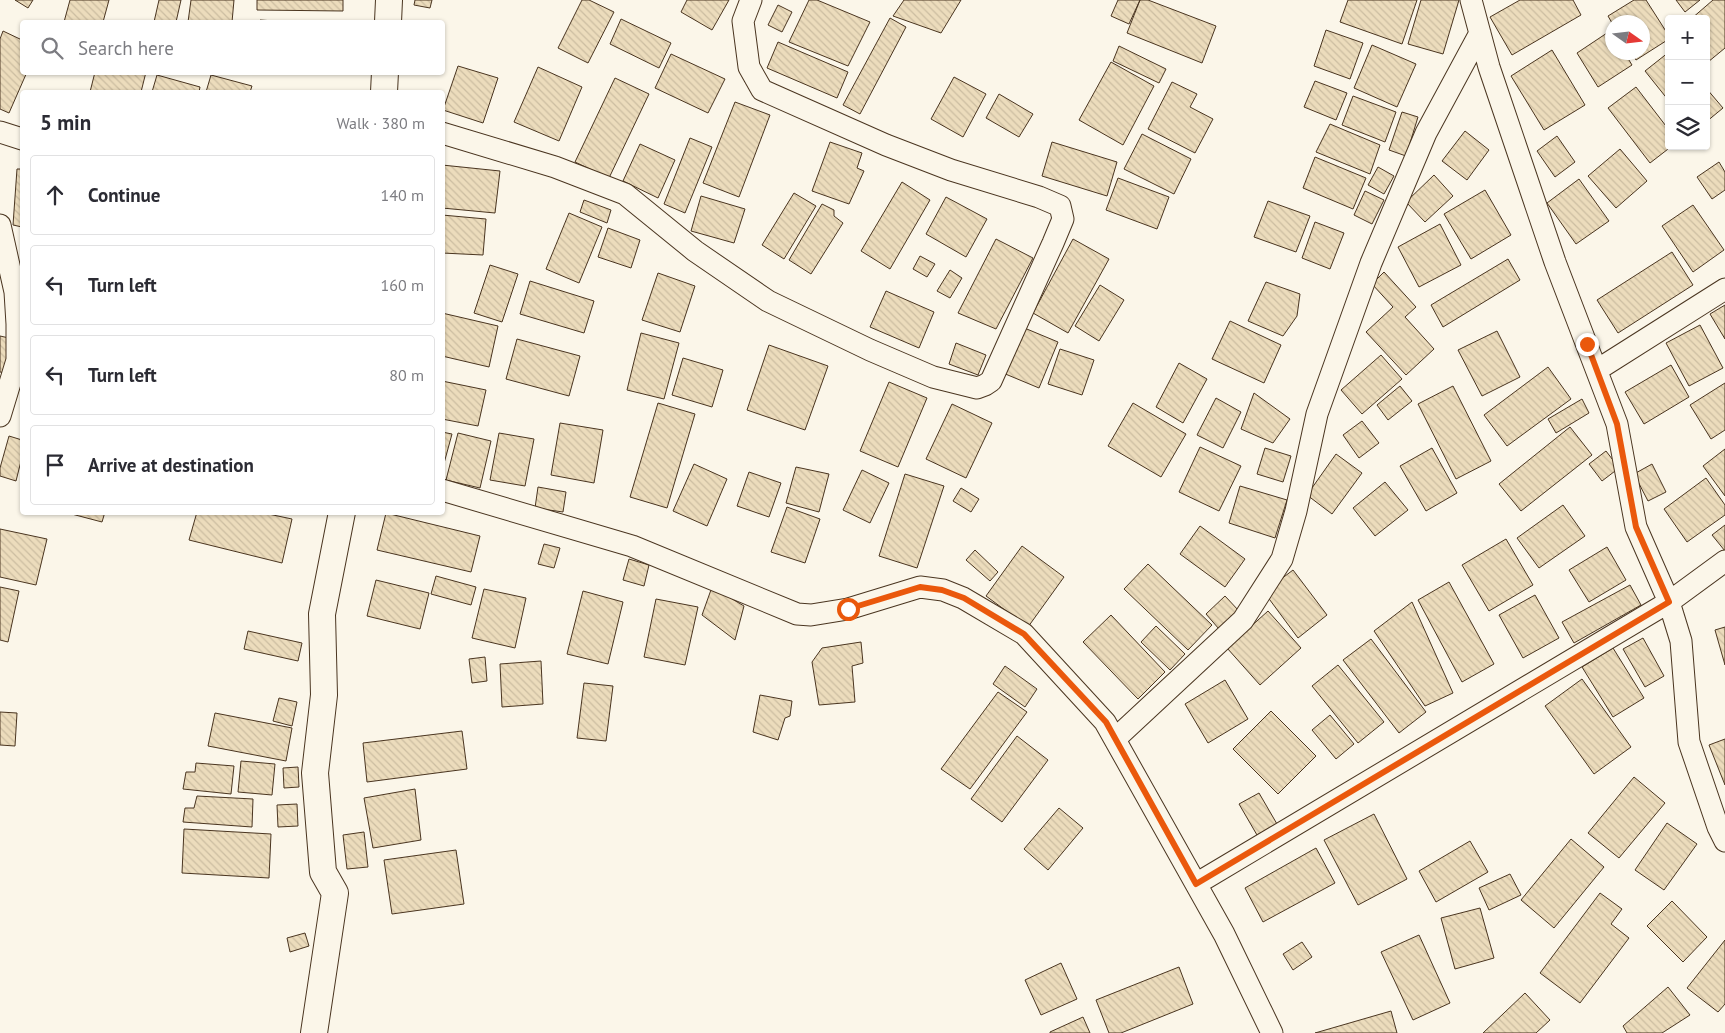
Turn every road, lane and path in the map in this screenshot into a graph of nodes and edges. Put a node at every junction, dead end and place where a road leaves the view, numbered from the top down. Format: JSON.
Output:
{"nodes":[{"id":1,"x":389,"y":0,"type":"edge"},
{"id":2,"x":751,"y":0,"type":"edge"},
{"id":3,"x":1471,"y":0,"type":"edge"},
{"id":4,"x":388,"y":20,"type":"edge"},
{"id":5,"x":1480,"y":33,"type":"junction"},
{"id":6,"x":386,"y":75,"type":"edge"},
{"id":7,"x":384,"y":90,"type":"edge"},
{"id":8,"x":0,"y":132,"type":"edge"},
{"id":9,"x":445,"y":134,"type":"edge"},
{"id":10,"x":20,"y":138,"type":"edge"},
{"id":11,"x":0,"y":226,"type":"edge"},
{"id":12,"x":1725,"y":289,"type":"edge"},
{"id":13,"x":1597,"y":370,"type":"junction"},
{"id":14,"x":1,"y":408,"type":"edge"},
{"id":15,"x":445,"y":491,"type":"edge"},
{"id":16,"x":341,"y":515,"type":"edge"},
{"id":17,"x":1725,"y":561,"type":"edge"},
{"id":18,"x":1669,"y":602,"type":"junction"},
{"id":19,"x":1115,"y":739,"type":"junction"},
{"id":20,"x":1725,"y":840,"type":"edge"},
{"id":21,"x":1196,"y":884,"type":"junction"},
{"id":22,"x":314,"y":1033,"type":"edge"},
{"id":23,"x":1272,"y":1033,"type":"edge"}],
"edges":[{"from":1,"to":4,"type":"street"},
{"from":2,"to":9,"type":"street"},
{"from":3,"to":5,"type":"street"},
{"from":5,"to":13,"type":"street"},
{"from":5,"to":19,"type":"street"},
{"from":6,"to":7,"type":"street"},
{"from":8,"to":10,"type":"street"},
{"from":11,"to":14,"type":"street"},
{"from":12,"to":13,"type":"street"},
{"from":13,"to":18,"type":"street"},
{"from":15,"to":19,"type":"street"},
{"from":16,"to":22,"type":"street"},
{"from":17,"to":18,"type":"street"},
{"from":18,"to":20,"type":"street"},
{"from":18,"to":21,"type":"street"},
{"from":19,"to":21,"type":"street"},
{"from":21,"to":23,"type":"street"}]}
